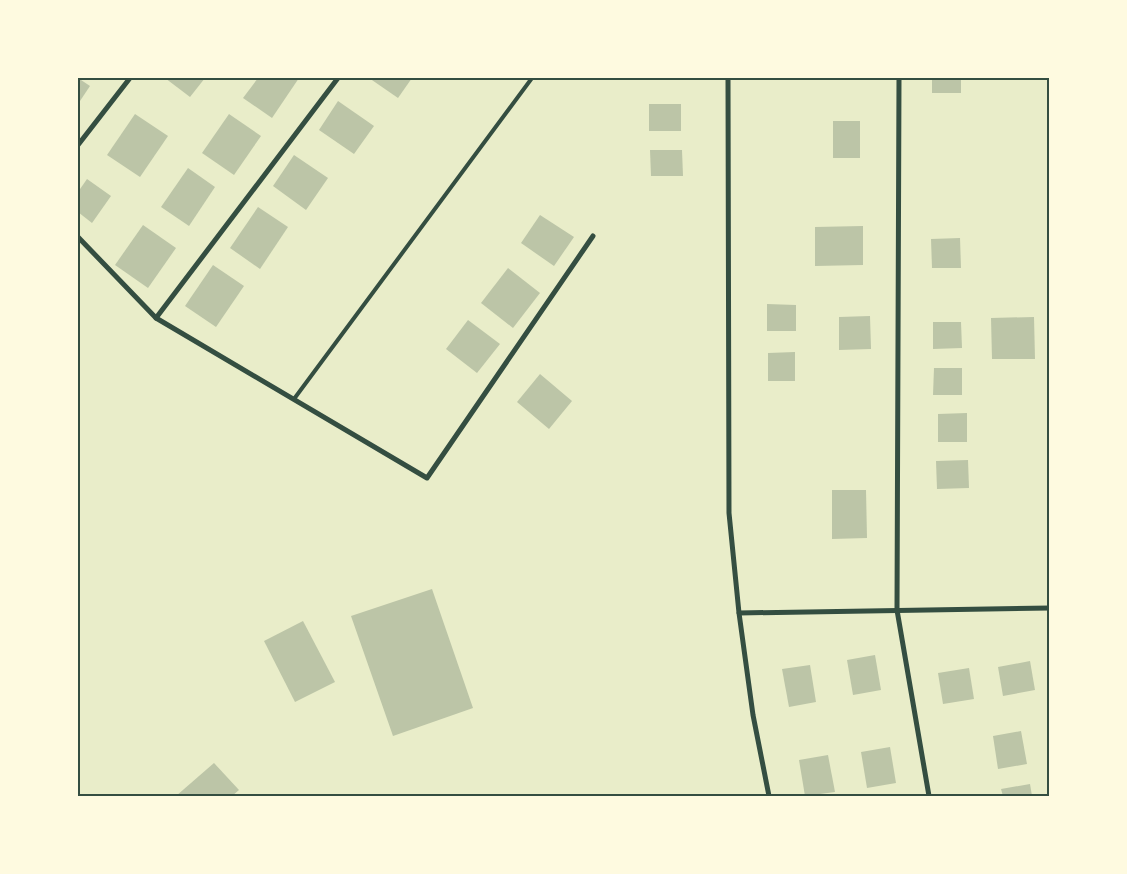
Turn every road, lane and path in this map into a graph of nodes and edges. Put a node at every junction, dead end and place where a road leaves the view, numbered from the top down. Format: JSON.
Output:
{"nodes":[{"id":1,"x":130,"y":78,"type":"edge"},
{"id":2,"x":338,"y":78,"type":"edge"},
{"id":3,"x":532,"y":78,"type":"edge"},
{"id":4,"x":728,"y":78,"type":"edge"},
{"id":5,"x":899,"y":78,"type":"edge"},
{"id":6,"x":78,"y":145,"type":"edge"},
{"id":7,"x":593,"y":236,"type":"dead end"},
{"id":8,"x":78,"y":237,"type":"edge"},
{"id":9,"x":156,"y":318,"type":"junction"},
{"id":10,"x":294,"y":399,"type":"junction"},
{"id":11,"x":1050,"y":608,"type":"edge"},
{"id":12,"x":898,"y":610,"type":"junction"},
{"id":13,"x":739,"y":613,"type":"junction"},
{"id":14,"x":768,"y":796,"type":"edge"},
{"id":15,"x":929,"y":796,"type":"edge"}],
"edges":[{"from":1,"to":6,"type":"street"},
{"from":2,"to":9,"type":"street"},
{"from":3,"to":10,"type":"lane"},
{"from":4,"to":13,"type":"street"},
{"from":5,"to":12,"type":"street"},
{"from":7,"to":10,"type":"street"},
{"from":8,"to":9,"type":"street"},
{"from":9,"to":10,"type":"street"},
{"from":11,"to":12,"type":"street"},
{"from":12,"to":13,"type":"street"},
{"from":12,"to":15,"type":"street"},
{"from":13,"to":14,"type":"street"}]}
